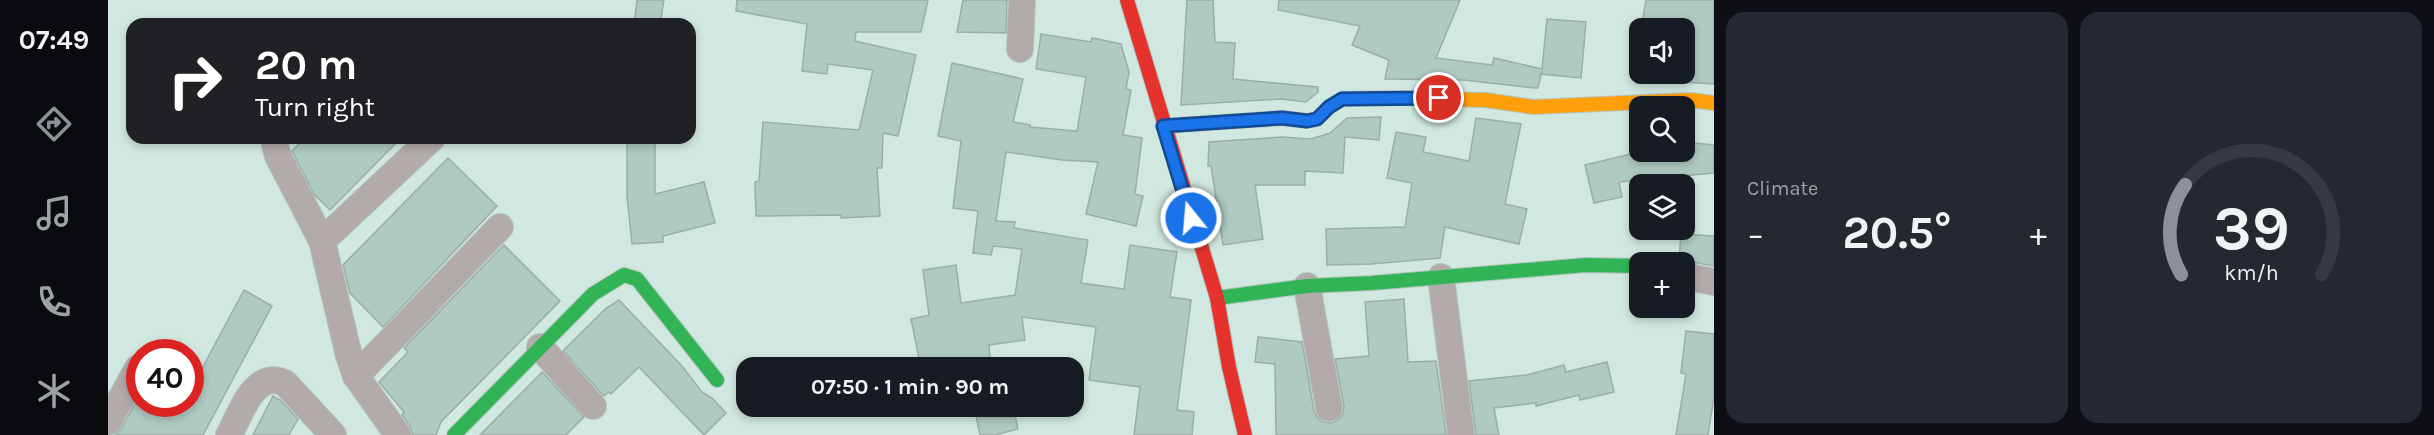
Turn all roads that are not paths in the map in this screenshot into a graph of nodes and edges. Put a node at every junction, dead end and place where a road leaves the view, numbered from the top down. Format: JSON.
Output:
{"nodes":[{"id":1,"x":1022,"y":0,"type":"edge"},
{"id":2,"x":1127,"y":0,"type":"edge"},
{"id":3,"x":1020,"y":49,"type":"dead end"},
{"id":4,"x":1714,"y":103,"type":"edge"},
{"id":5,"x":1163,"y":126,"type":"junction"},
{"id":6,"x":275,"y":144,"type":"edge"},
{"id":7,"x":426,"y":144,"type":"edge"},
{"id":8,"x":500,"y":227,"type":"dead end"},
{"id":9,"x":322,"y":241,"type":"junction"},
{"id":10,"x":1629,"y":266,"type":"edge"},
{"id":11,"x":1441,"y":278,"type":"junction"},
{"id":12,"x":1695,"y":278,"type":"edge"},
{"id":13,"x":1714,"y":282,"type":"edge"},
{"id":14,"x":1307,"y":286,"type":"junction"},
{"id":15,"x":1217,"y":298,"type":"junction"},
{"id":16,"x":540,"y":347,"type":"junction"},
{"id":17,"x":356,"y":376,"type":"junction"},
{"id":18,"x":717,"y":380,"type":"dead end"},
{"id":19,"x":126,"y":390,"type":"edge"},
{"id":20,"x":593,"y":406,"type":"dead end"},
{"id":21,"x":1329,"y":408,"type":"dead end"},
{"id":22,"x":108,"y":422,"type":"edge"},
{"id":23,"x":229,"y":435,"type":"edge"},
{"id":24,"x":333,"y":435,"type":"edge"},
{"id":25,"x":398,"y":435,"type":"edge"},
{"id":26,"x":454,"y":435,"type":"edge"},
{"id":27,"x":1245,"y":435,"type":"edge"},
{"id":28,"x":1461,"y":435,"type":"edge"}],
"edges":[{"from":1,"to":3,"type":"street"},
{"from":2,"to":5,"type":"street"},
{"from":4,"to":5,"type":"street"},
{"from":5,"to":15,"type":"street"},
{"from":6,"to":9,"type":"street"},
{"from":7,"to":9,"type":"street"},
{"from":8,"to":17,"type":"street"},
{"from":9,"to":17,"type":"street"},
{"from":10,"to":11,"type":"street"},
{"from":11,"to":14,"type":"street"},
{"from":11,"to":28,"type":"street"},
{"from":12,"to":13,"type":"street"},
{"from":14,"to":15,"type":"street"},
{"from":14,"to":21,"type":"street"},
{"from":15,"to":27,"type":"street"},
{"from":16,"to":18,"type":"street"},
{"from":16,"to":20,"type":"street"},
{"from":16,"to":26,"type":"street"},
{"from":17,"to":25,"type":"street"},
{"from":19,"to":22,"type":"street"},
{"from":23,"to":24,"type":"street"}]}
